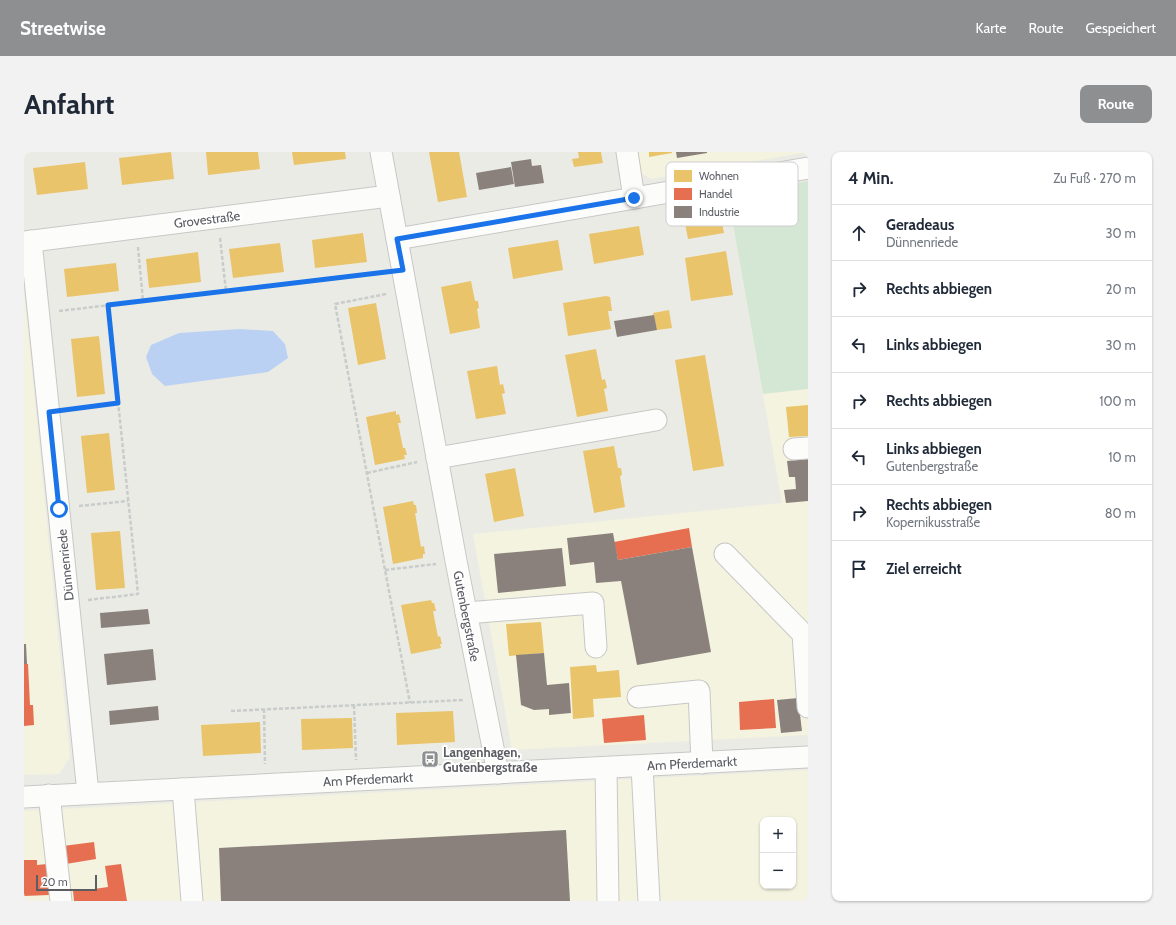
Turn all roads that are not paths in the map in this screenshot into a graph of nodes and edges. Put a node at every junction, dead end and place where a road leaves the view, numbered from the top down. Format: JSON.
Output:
{"nodes":[{"id":1,"x":381,"y":152,"type":"edge"},
{"id":2,"x":627,"y":152,"type":"edge"},
{"id":3,"x":808,"y":168,"type":"edge"},
{"id":4,"x":798,"y":170,"type":"edge"},
{"id":5,"x":666,"y":192,"type":"edge"},
{"id":6,"x":389,"y":196,"type":"junction"},
{"id":7,"x":634,"y":198,"type":"junction"},
{"id":8,"x":397,"y":239,"type":"junction"},
{"id":9,"x":28,"y":241,"type":"edge"},
{"id":10,"x":656,"y":420,"type":"dead end"},
{"id":11,"x":437,"y":458,"type":"junction"},
{"id":12,"x":725,"y":554,"type":"dead end"},
{"id":13,"x":466,"y":613,"type":"junction"},
{"id":14,"x":596,"y":647,"type":"dead end"},
{"id":15,"x":638,"y":698,"type":"dead end"},
{"id":16,"x":808,"y":707,"type":"edge"},
{"id":17,"x":808,"y":757,"type":"edge"},
{"id":18,"x":702,"y":763,"type":"junction"},
{"id":19,"x":642,"y":766,"type":"junction"},
{"id":20,"x":606,"y":768,"type":"junction"},
{"id":21,"x":498,"y":773,"type":"junction"},
{"id":22,"x":183,"y":789,"type":"junction"},
{"id":23,"x":88,"y":793,"type":"junction"},
{"id":24,"x":49,"y":795,"type":"junction"},
{"id":25,"x":24,"y":797,"type":"edge"},
{"id":26,"x":61,"y":901,"type":"edge"},
{"id":27,"x":192,"y":901,"type":"edge"},
{"id":28,"x":608,"y":901,"type":"edge"},
{"id":29,"x":649,"y":901,"type":"edge"}],
"edges":[{"from":1,"to":6,"type":"street","name":"Gutenbergstraße"},
{"from":2,"to":7,"type":"street"},
{"from":3,"to":4,"type":"street"},
{"from":5,"to":7,"type":"street"},
{"from":6,"to":8,"type":"street","name":"Gutenbergstraße"},
{"from":6,"to":9,"type":"street","name":"Grovestraße"},
{"from":7,"to":8,"type":"street"},
{"from":8,"to":11,"type":"street","name":"Gutenbergstraße"},
{"from":9,"to":23,"type":"street","name":"Dünnenriede"},
{"from":10,"to":11,"type":"street"},
{"from":11,"to":13,"type":"street","name":"Gutenbergstraße"},
{"from":12,"to":16,"type":"street"},
{"from":13,"to":14,"type":"street"},
{"from":13,"to":21,"type":"street","name":"Gutenbergstraße"},
{"from":15,"to":18,"type":"street"},
{"from":17,"to":18,"type":"street","name":"Am Pferdemarkt"},
{"from":18,"to":19,"type":"street","name":"Am Pferdemarkt"},
{"from":19,"to":20,"type":"street","name":"Am Pferdemarkt"},
{"from":19,"to":29,"type":"street"},
{"from":20,"to":21,"type":"street","name":"Am Pferdemarkt"},
{"from":20,"to":28,"type":"street"},
{"from":21,"to":22,"type":"street","name":"Am Pferdemarkt"},
{"from":22,"to":23,"type":"street","name":"Am Pferdemarkt"},
{"from":22,"to":27,"type":"street"},
{"from":23,"to":24,"type":"street","name":"Am Pferdemarkt"},
{"from":24,"to":25,"type":"street","name":"Am Pferdemarkt"},
{"from":24,"to":26,"type":"street"}]}
